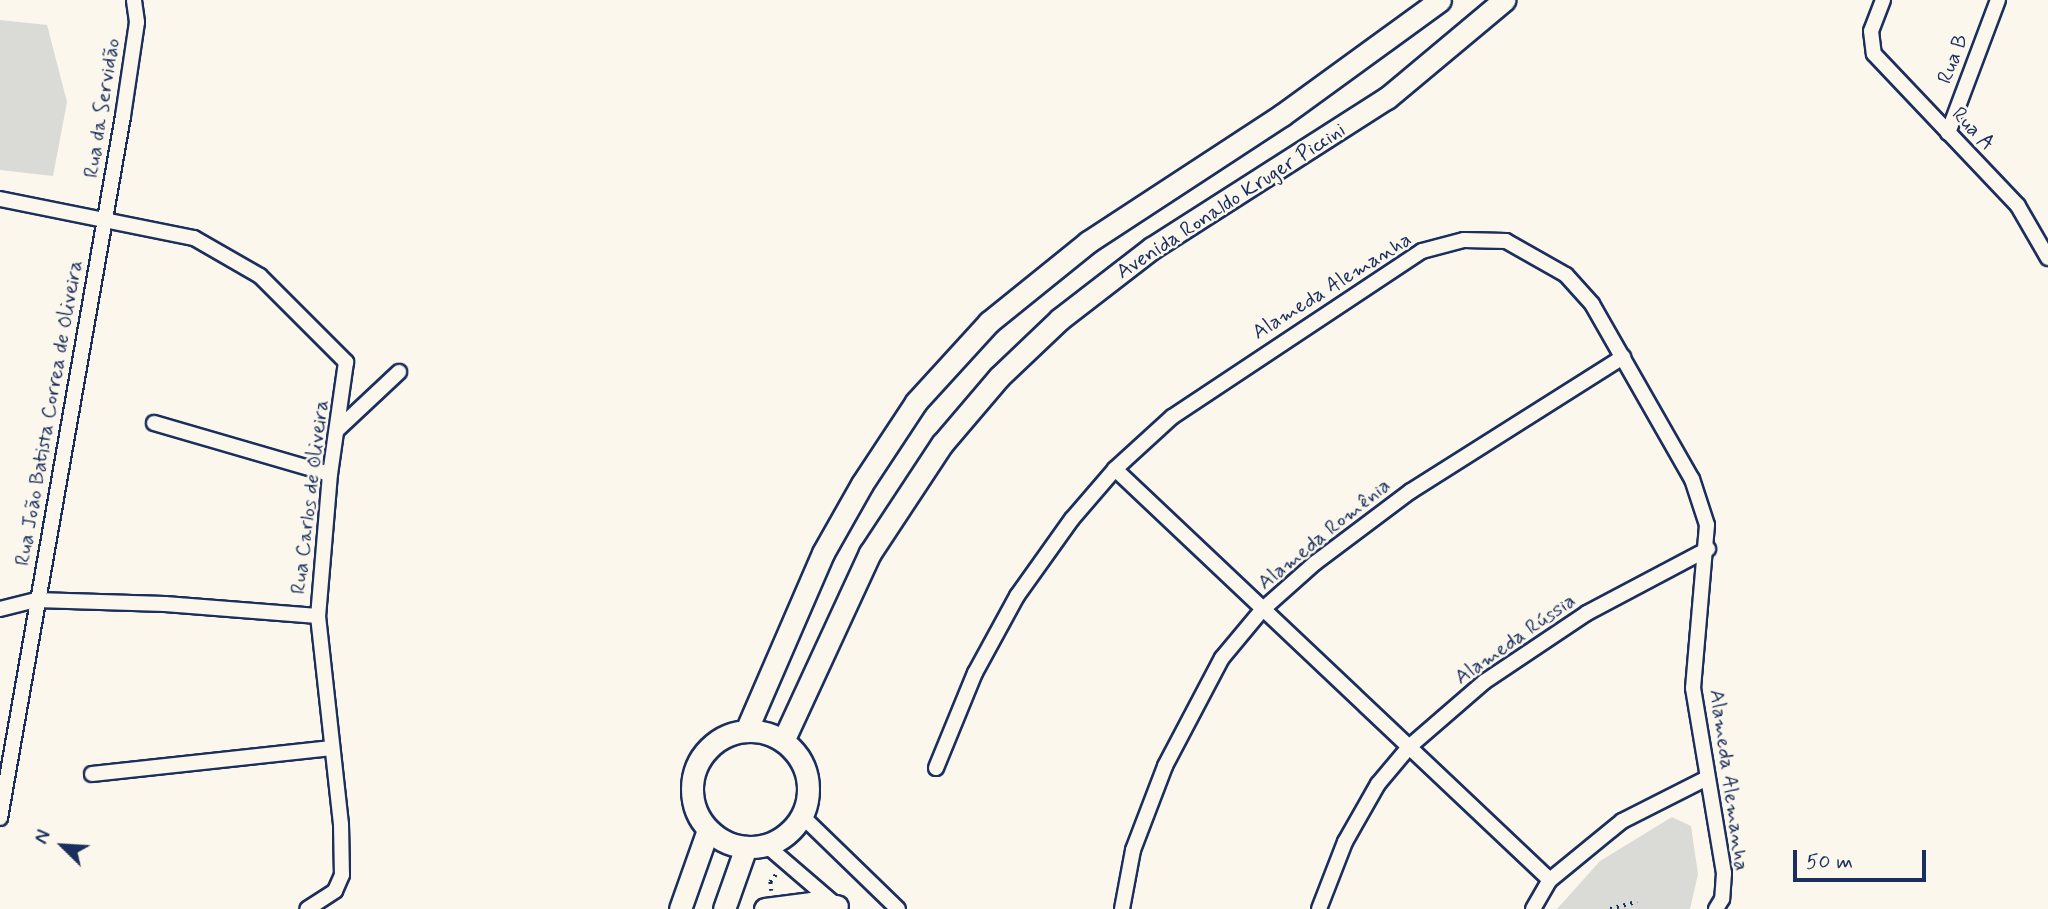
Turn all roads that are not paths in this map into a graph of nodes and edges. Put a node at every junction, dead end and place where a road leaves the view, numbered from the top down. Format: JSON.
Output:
{"nodes":[{"id":1,"x":134,"y":0,"type":"edge"},
{"id":2,"x":1440,"y":0,"type":"edge"},
{"id":3,"x":1504,"y":0,"type":"edge"},
{"id":4,"x":1883,"y":0,"type":"edge"},
{"id":5,"x":1998,"y":0,"type":"edge"},
{"id":6,"x":1948,"y":133,"type":"junction"},
{"id":7,"x":0,"y":199,"type":"edge"},
{"id":8,"x":104,"y":222,"type":"junction"},
{"id":9,"x":2048,"y":258,"type":"edge"},
{"id":10,"x":1623,"y":357,"type":"junction"},
{"id":11,"x":399,"y":372,"type":"dead end"},
{"id":12,"x":154,"y":423,"type":"dead end"},
{"id":13,"x":337,"y":430,"type":"junction"},
{"id":14,"x":1115,"y":469,"type":"junction"},
{"id":15,"x":330,"y":474,"type":"junction"},
{"id":16,"x":1708,"y":549,"type":"junction"},
{"id":17,"x":36,"y":600,"type":"junction"},
{"id":18,"x":0,"y":609,"type":"edge"},
{"id":19,"x":1262,"y":610,"type":"junction"},
{"id":20,"x":318,"y":616,"type":"junction"},
{"id":21,"x":746,"y":731,"type":"junction"},
{"id":22,"x":783,"y":741,"type":"junction"},
{"id":23,"x":1409,"y":747,"type":"junction"},
{"id":24,"x":331,"y":748,"type":"junction"},
{"id":25,"x":936,"y":768,"type":"dead end"},
{"id":26,"x":92,"y":774,"type":"dead end"},
{"id":27,"x":1707,"y":778,"type":"junction"},
{"id":28,"x":802,"y":815,"type":"junction"},
{"id":29,"x":0,"y":818,"type":"edge"},
{"id":30,"x":708,"y":830,"type":"junction"},
{"id":31,"x":756,"y":846,"type":"junction"},
{"id":32,"x":1550,"y":880,"type":"junction"},
{"id":33,"x":838,"y":907,"type":"edge"},
{"id":34,"x":768,"y":908,"type":"edge"},
{"id":35,"x":307,"y":909,"type":"edge"},
{"id":36,"x":680,"y":909,"type":"edge"},
{"id":37,"x":724,"y":909,"type":"edge"},
{"id":38,"x":898,"y":909,"type":"edge"},
{"id":39,"x":1122,"y":909,"type":"edge"},
{"id":40,"x":1319,"y":909,"type":"edge"},
{"id":41,"x":1533,"y":909,"type":"edge"},
{"id":42,"x":1716,"y":909,"type":"edge"}],
"edges":[{"from":1,"to":8,"type":"street","name":"Rua da Servidão"},
{"from":2,"to":21,"type":"main road","name":"Avenida Ronaldo Kruger Piccini"},
{"from":3,"to":22,"type":"main road","name":"Avenida Ronaldo Kruger Piccini"},
{"from":4,"to":6,"type":"street","name":"Rua A"},
{"from":5,"to":6,"type":"street","name":"Rua B"},
{"from":6,"to":9,"type":"street","name":"Rua A"},
{"from":7,"to":8,"type":"street"},
{"from":8,"to":13,"type":"street","name":"Rua Carlos de Oliveira"},
{"from":8,"to":17,"type":"street","name":"Rua João Batista Correa de Oliveira"},
{"from":10,"to":14,"type":"street","name":"Alameda Alemanha"},
{"from":10,"to":16,"type":"street","name":"Alameda Alemanha"},
{"from":10,"to":19,"type":"street","name":"Alameda Romênia"},
{"from":11,"to":13,"type":"street"},
{"from":12,"to":15,"type":"street"},
{"from":13,"to":15,"type":"street","name":"Rua Carlos de Oliveira"},
{"from":14,"to":19,"type":"street"},
{"from":14,"to":25,"type":"street","name":"Alameda Alemanha"},
{"from":15,"to":20,"type":"street","name":"Rua Carlos de Oliveira"},
{"from":16,"to":23,"type":"street","name":"Alameda Rússia"},
{"from":16,"to":27,"type":"street","name":"Alameda Alemanha"},
{"from":17,"to":18,"type":"street"},
{"from":17,"to":20,"type":"street"},
{"from":17,"to":29,"type":"street","name":"Rua João Batista Correa de Oliveira"},
{"from":19,"to":23,"type":"street"},
{"from":19,"to":39,"type":"street","name":"Alameda Romênia"},
{"from":20,"to":24,"type":"street","name":"Rua Carlos de Oliveira"},
{"from":21,"to":22,"type":"main road"},
{"from":21,"to":30,"type":"main road"},
{"from":22,"to":28,"type":"main road"},
{"from":23,"to":32,"type":"street"},
{"from":23,"to":40,"type":"street","name":"Alameda Rússia"},
{"from":24,"to":26,"type":"street"},
{"from":24,"to":35,"type":"street","name":"Rua Carlos de Oliveira"},
{"from":27,"to":32,"type":"street"},
{"from":27,"to":42,"type":"street","name":"Alameda Alemanha"},
{"from":28,"to":31,"type":"main road"},
{"from":28,"to":38,"type":"street"},
{"from":30,"to":31,"type":"main road"},
{"from":30,"to":36,"type":"main road"},
{"from":31,"to":33,"type":"street"},
{"from":31,"to":37,"type":"main road"},
{"from":32,"to":41,"type":"street"},
{"from":33,"to":34,"type":"main road"}]}
